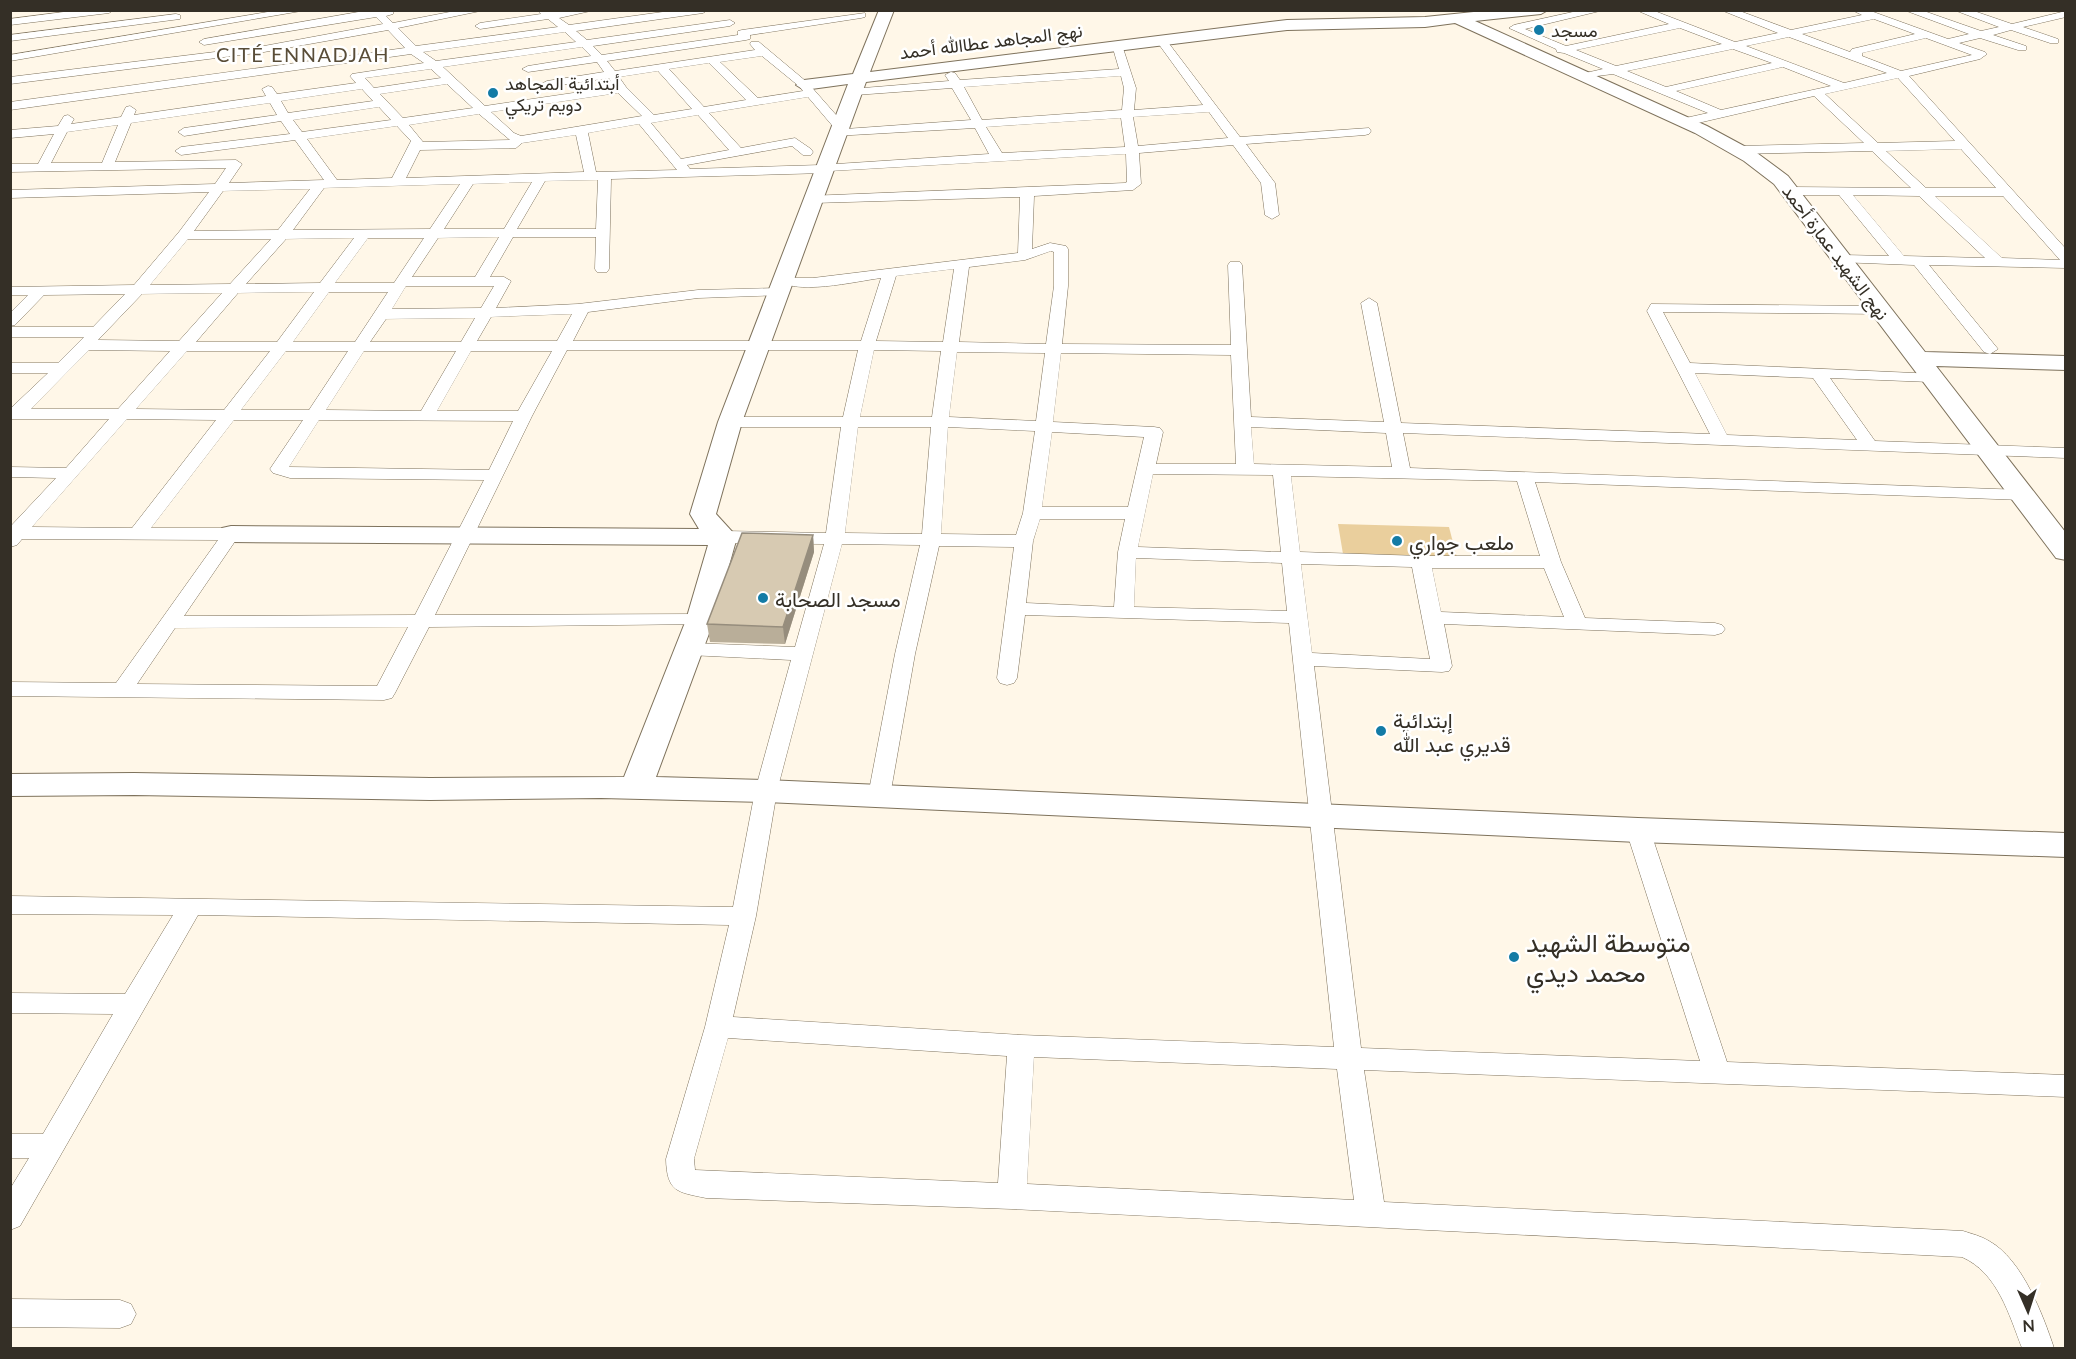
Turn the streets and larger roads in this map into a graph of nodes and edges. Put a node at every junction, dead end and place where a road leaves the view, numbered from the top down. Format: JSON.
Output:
{"nodes":[{"id":1,"x":109,"y":10,"type":"edge"},
{"id":2,"x":396,"y":10,"type":"edge"},
{"id":3,"x":480,"y":10,"type":"edge"},
{"id":4,"x":590,"y":10,"type":"edge"},
{"id":5,"x":626,"y":10,"type":"edge"},
{"id":6,"x":703,"y":10,"type":"edge"},
{"id":7,"x":719,"y":10,"type":"edge"},
{"id":8,"x":887,"y":10,"type":"edge"},
{"id":9,"x":1541,"y":10,"type":"edge"},
{"id":10,"x":1599,"y":10,"type":"edge"},
{"id":11,"x":1641,"y":10,"type":"edge"},
{"id":12,"x":1726,"y":10,"type":"edge"},
{"id":13,"x":1857,"y":10,"type":"edge"},
{"id":14,"x":1899,"y":10,"type":"edge"},
{"id":15,"x":1909,"y":10,"type":"edge"},
{"id":16,"x":1959,"y":10,"type":"edge"},
{"id":17,"x":296,"y":11,"type":"edge"},
{"id":18,"x":78,"y":12,"type":"edge"},
{"id":19,"x":206,"y":12,"type":"edge"},
{"id":20,"x":377,"y":12,"type":"edge"},
{"id":21,"x":463,"y":12,"type":"edge"},
{"id":22,"x":1999,"y":13,"type":"dead end"},
{"id":23,"x":546,"y":14,"type":"edge"},
{"id":24,"x":2020,"y":14,"type":"dead end"},
{"id":25,"x":156,"y":15,"type":"edge"},
{"id":26,"x":187,"y":15,"type":"dead end"},
{"id":27,"x":861,"y":15,"type":"dead end"},
{"id":28,"x":1751,"y":15,"type":"edge"},
{"id":29,"x":2041,"y":15,"type":"edge"},
{"id":30,"x":2062,"y":15,"type":"edge"},
{"id":31,"x":1873,"y":16,"type":"junction"},
{"id":32,"x":1979,"y":17,"type":"junction"},
{"id":33,"x":638,"y":19,"type":"junction"},
{"id":34,"x":1460,"y":20,"type":"junction"},
{"id":35,"x":10,"y":22,"type":"edge"},
{"id":36,"x":730,"y":22,"type":"junction"},
{"id":37,"x":218,"y":24,"type":"junction"},
{"id":38,"x":1948,"y":24,"type":"junction"},
{"id":39,"x":308,"y":25,"type":"junction"},
{"id":40,"x":1680,"y":25,"type":"junction"},
{"id":41,"x":391,"y":26,"type":"junction"},
{"id":42,"x":480,"y":26,"type":"junction"},
{"id":43,"x":2011,"y":27,"type":"junction"},
{"id":44,"x":2066,"y":28,"type":"edge"},
{"id":45,"x":81,"y":29,"type":"junction"},
{"id":46,"x":566,"y":29,"type":"junction"},
{"id":47,"x":658,"y":33,"type":"junction"},
{"id":48,"x":1789,"y":33,"type":"junction"},
{"id":49,"x":1921,"y":33,"type":"junction"},
{"id":50,"x":1980,"y":34,"type":"junction"},
{"id":51,"x":744,"y":35,"type":"junction"},
{"id":52,"x":10,"y":38,"type":"edge"},
{"id":53,"x":233,"y":38,"type":"junction"},
{"id":54,"x":322,"y":38,"type":"junction"},
{"id":55,"x":163,"y":39,"type":"junction"},
{"id":56,"x":493,"y":39,"type":"junction"},
{"id":57,"x":1160,"y":39,"type":"junction"},
{"id":58,"x":2060,"y":40,"type":"edge"},
{"id":59,"x":1948,"y":42,"type":"junction"},
{"id":60,"x":587,"y":44,"type":"junction"},
{"id":61,"x":190,"y":45,"type":"dead end"},
{"id":62,"x":1118,"y":45,"type":"junction"},
{"id":63,"x":1733,"y":45,"type":"junction"},
{"id":64,"x":83,"y":47,"type":"junction"},
{"id":65,"x":678,"y":47,"type":"junction"},
{"id":66,"x":2022,"y":48,"type":"junction"},
{"id":67,"x":249,"y":50,"type":"junction"},
{"id":68,"x":1561,"y":50,"type":"junction"},
{"id":69,"x":414,"y":51,"type":"junction"},
{"id":70,"x":764,"y":52,"type":"junction"},
{"id":71,"x":42,"y":53,"type":"junction"},
{"id":72,"x":511,"y":54,"type":"junction"},
{"id":73,"x":1856,"y":54,"type":"junction"},
{"id":74,"x":1981,"y":54,"type":"junction"},
{"id":75,"x":205,"y":56,"type":"junction"},
{"id":76,"x":10,"y":58,"type":"edge"},
{"id":77,"x":148,"y":58,"type":"junction"},
{"id":78,"x":600,"y":58,"type":"junction"},
{"id":79,"x":174,"y":60,"type":"junction"},
{"id":80,"x":712,"y":60,"type":"junction"},
{"id":81,"x":341,"y":61,"type":"junction"},
{"id":82,"x":694,"y":62,"type":"junction"},
{"id":83,"x":1783,"y":64,"type":"junction"},
{"id":84,"x":434,"y":65,"type":"junction"},
{"id":85,"x":945,"y":67,"type":"junction"},
{"id":86,"x":662,"y":68,"type":"junction"},
{"id":87,"x":528,"y":69,"type":"junction"},
{"id":88,"x":1612,"y":70,"type":"junction"},
{"id":89,"x":91,"y":71,"type":"junction"},
{"id":90,"x":260,"y":72,"type":"junction"},
{"id":91,"x":1125,"y":72,"type":"junction"},
{"id":92,"x":613,"y":74,"type":"junction"},
{"id":93,"x":1902,"y":75,"type":"junction"},
{"id":94,"x":356,"y":76,"type":"junction"},
{"id":95,"x":1585,"y":76,"type":"junction"},
{"id":96,"x":41,"y":77,"type":"junction"},
{"id":97,"x":450,"y":80,"type":"junction"},
{"id":98,"x":10,"y":81,"type":"edge"},
{"id":99,"x":547,"y":84,"type":"junction"},
{"id":100,"x":957,"y":84,"type":"junction"},
{"id":101,"x":857,"y":85,"type":"junction"},
{"id":102,"x":1840,"y":85,"type":"junction"},
{"id":103,"x":138,"y":88,"type":"junction"},
{"id":104,"x":369,"y":89,"type":"junction"},
{"id":105,"x":621,"y":89,"type":"junction"},
{"id":106,"x":808,"y":89,"type":"junction"},
{"id":107,"x":1663,"y":91,"type":"junction"},
{"id":108,"x":1815,"y":91,"type":"junction"},
{"id":109,"x":194,"y":96,"type":"junction"},
{"id":110,"x":79,"y":97,"type":"junction"},
{"id":111,"x":273,"y":99,"type":"junction"},
{"id":112,"x":566,"y":101,"type":"junction"},
{"id":113,"x":755,"y":102,"type":"junction"},
{"id":114,"x":382,"y":103,"type":"junction"},
{"id":115,"x":10,"y":106,"type":"edge"},
{"id":116,"x":1214,"y":108,"type":"junction"},
{"id":117,"x":481,"y":110,"type":"junction"},
{"id":118,"x":700,"y":110,"type":"junction"},
{"id":119,"x":1718,"y":113,"type":"junction"},
{"id":120,"x":1127,"y":115,"type":"junction"},
{"id":121,"x":285,"y":117,"type":"junction"},
{"id":122,"x":646,"y":119,"type":"junction"},
{"id":123,"x":126,"y":120,"type":"junction"},
{"id":124,"x":399,"y":122,"type":"junction"},
{"id":125,"x":1685,"y":122,"type":"junction"},
{"id":126,"x":978,"y":125,"type":"junction"},
{"id":127,"x":500,"y":127,"type":"junction"},
{"id":128,"x":587,"y":127,"type":"junction"},
{"id":129,"x":63,"y":129,"type":"junction"},
{"id":130,"x":839,"y":130,"type":"junction"},
{"id":131,"x":1365,"y":131,"type":"dead end"},
{"id":132,"x":184,"y":132,"type":"junction"},
{"id":133,"x":10,"y":134,"type":"edge"},
{"id":134,"x":300,"y":136,"type":"junction"},
{"id":135,"x":1238,"y":141,"type":"junction"},
{"id":136,"x":416,"y":143,"type":"junction"},
{"id":137,"x":1965,"y":145,"type":"junction"},
{"id":138,"x":1875,"y":148,"type":"junction"},
{"id":139,"x":1132,"y":150,"type":"junction"},
{"id":140,"x":1739,"y":150,"type":"junction"},
{"id":141,"x":738,"y":152,"type":"junction"},
{"id":142,"x":807,"y":152,"type":"dead end"},
{"id":143,"x":180,"y":157,"type":"junction"},
{"id":144,"x":519,"y":157,"type":"junction"},
{"id":145,"x":998,"y":158,"type":"junction"},
{"id":146,"x":107,"y":165,"type":"junction"},
{"id":147,"x":85,"y":166,"type":"junction"},
{"id":148,"x":43,"y":167,"type":"junction"},
{"id":149,"x":10,"y":168,"type":"edge"},
{"id":150,"x":826,"y":168,"type":"junction"},
{"id":151,"x":683,"y":169,"type":"junction"},
{"id":152,"x":598,"y":177,"type":"junction"},
{"id":153,"x":541,"y":178,"type":"junction"},
{"id":154,"x":469,"y":180,"type":"junction"},
{"id":155,"x":397,"y":182,"type":"junction"},
{"id":156,"x":326,"y":185,"type":"junction"},
{"id":157,"x":218,"y":188,"type":"junction"},
{"id":158,"x":1792,"y":191,"type":"junction"},
{"id":159,"x":59,"y":192,"type":"junction"},
{"id":160,"x":1027,"y":192,"type":"junction"},
{"id":161,"x":1843,"y":192,"type":"junction"},
{"id":162,"x":1922,"y":192,"type":"junction"},
{"id":163,"x":2007,"y":192,"type":"junction"},
{"id":164,"x":10,"y":194,"type":"edge"},
{"id":165,"x":813,"y":199,"type":"junction"},
{"id":166,"x":1272,"y":214,"type":"dead end"},
{"id":167,"x":508,"y":233,"type":"junction"},
{"id":168,"x":603,"y":233,"type":"junction"},
{"id":169,"x":434,"y":234,"type":"junction"},
{"id":170,"x":184,"y":235,"type":"junction"},
{"id":171,"x":363,"y":235,"type":"junction"},
{"id":172,"x":281,"y":236,"type":"junction"},
{"id":173,"x":1025,"y":256,"type":"junction"},
{"id":174,"x":2066,"y":258,"type":"edge"},
{"id":175,"x":1843,"y":259,"type":"junction"},
{"id":176,"x":1899,"y":260,"type":"junction"},
{"id":177,"x":1918,"y":261,"type":"junction"},
{"id":178,"x":1998,"y":262,"type":"junction"},
{"id":179,"x":962,"y":264,"type":"junction"},
{"id":180,"x":2066,"y":264,"type":"edge"},
{"id":181,"x":1235,"y":265,"type":"dead end"},
{"id":182,"x":602,"y":269,"type":"dead end"},
{"id":183,"x":890,"y":272,"type":"junction"},
{"id":184,"x":480,"y":281,"type":"junction"},
{"id":185,"x":401,"y":284,"type":"junction"},
{"id":186,"x":780,"y":285,"type":"junction"},
{"id":187,"x":234,"y":288,"type":"junction"},
{"id":188,"x":324,"y":288,"type":"junction"},
{"id":189,"x":139,"y":289,"type":"junction"},
{"id":190,"x":41,"y":290,"type":"junction"},
{"id":191,"x":10,"y":291,"type":"edge"},
{"id":192,"x":1369,"y":303,"type":"dead end"},
{"id":193,"x":582,"y":309,"type":"junction"},
{"id":194,"x":1880,"y":311,"type":"junction"},
{"id":195,"x":485,"y":313,"type":"junction"},
{"id":196,"x":382,"y":314,"type":"junction"},
{"id":197,"x":10,"y":322,"type":"edge"},
{"id":198,"x":10,"y":332,"type":"edge"},
{"id":199,"x":98,"y":332,"type":"junction"},
{"id":200,"x":85,"y":345,"type":"junction"},
{"id":201,"x":760,"y":345,"type":"junction"},
{"id":202,"x":282,"y":346,"type":"junction"},
{"id":203,"x":562,"y":346,"type":"junction"},
{"id":204,"x":867,"y":346,"type":"junction"},
{"id":205,"x":183,"y":347,"type":"junction"},
{"id":206,"x":361,"y":347,"type":"junction"},
{"id":207,"x":466,"y":347,"type":"junction"},
{"id":208,"x":948,"y":347,"type":"junction"},
{"id":209,"x":1990,"y":349,"type":"dead end"},
{"id":210,"x":1054,"y":350,"type":"junction"},
{"id":211,"x":1239,"y":350,"type":"junction"},
{"id":212,"x":2066,"y":363,"type":"edge"},
{"id":213,"x":10,"y":368,"type":"edge"},
{"id":214,"x":63,"y":368,"type":"junction"},
{"id":215,"x":1683,"y":368,"type":"junction"},
{"id":216,"x":1924,"y":368,"type":"junction"},
{"id":217,"x":2066,"y":372,"type":"edge"},
{"id":218,"x":1819,"y":374,"type":"junction"},
{"id":219,"x":14,"y":414,"type":"edge"},
{"id":220,"x":122,"y":415,"type":"junction"},
{"id":221,"x":314,"y":415,"type":"junction"},
{"id":222,"x":227,"y":416,"type":"junction"},
{"id":223,"x":426,"y":416,"type":"junction"},
{"id":224,"x":524,"y":416,"type":"junction"},
{"id":225,"x":730,"y":422,"type":"junction"},
{"id":226,"x":850,"y":422,"type":"junction"},
{"id":227,"x":941,"y":422,"type":"junction"},
{"id":228,"x":1242,"y":422,"type":"junction"},
{"id":229,"x":1044,"y":426,"type":"junction"},
{"id":230,"x":1394,"y":428,"type":"junction"},
{"id":231,"x":1721,"y":441,"type":"junction"},
{"id":232,"x":1869,"y":445,"type":"junction"},
{"id":233,"x":1986,"y":451,"type":"junction"},
{"id":234,"x":2066,"y":453,"type":"edge"},
{"id":235,"x":1147,"y":469,"type":"junction"},
{"id":236,"x":1245,"y":470,"type":"junction"},
{"id":237,"x":1281,"y":470,"type":"junction"},
{"id":238,"x":10,"y":472,"type":"edge"},
{"id":239,"x":1402,"y":472,"type":"junction"},
{"id":240,"x":71,"y":473,"type":"junction"},
{"id":241,"x":495,"y":475,"type":"junction"},
{"id":242,"x":1524,"y":476,"type":"junction"},
{"id":243,"x":2023,"y":495,"type":"junction"},
{"id":244,"x":1032,"y":513,"type":"junction"},
{"id":245,"x":1135,"y":513,"type":"junction"},
{"id":246,"x":137,"y":534,"type":"junction"},
{"id":247,"x":231,"y":534,"type":"junction"},
{"id":248,"x":466,"y":534,"type":"junction"},
{"id":249,"x":13,"y":536,"type":"edge"},
{"id":250,"x":724,"y":537,"type":"junction"},
{"id":251,"x":835,"y":537,"type":"junction"},
{"id":252,"x":931,"y":538,"type":"junction"},
{"id":253,"x":1024,"y":541,"type":"junction"},
{"id":254,"x":1127,"y":552,"type":"junction"},
{"id":255,"x":2066,"y":552,"type":"edge"},
{"id":256,"x":1292,"y":557,"type":"junction"},
{"id":257,"x":1421,"y":562,"type":"junction"},
{"id":258,"x":1551,"y":562,"type":"junction"},
{"id":259,"x":1015,"y":609,"type":"junction"},
{"id":260,"x":1124,"y":613,"type":"junction"},
{"id":261,"x":1298,"y":617,"type":"junction"},
{"id":262,"x":1433,"y":618,"type":"junction"},
{"id":263,"x":423,"y":620,"type":"junction"},
{"id":264,"x":700,"y":620,"type":"junction"},
{"id":265,"x":170,"y":622,"type":"junction"},
{"id":266,"x":1577,"y":623,"type":"junction"},
{"id":267,"x":1715,"y":629,"type":"dead end"},
{"id":268,"x":689,"y":650,"type":"junction"},
{"id":269,"x":802,"y":654,"type":"junction"},
{"id":270,"x":1304,"y":659,"type":"junction"},
{"id":271,"x":1007,"y":678,"type":"dead end"},
{"id":272,"x":10,"y":689,"type":"edge"},
{"id":273,"x":122,"y":690,"type":"junction"},
{"id":274,"x":10,"y":785,"type":"edge"},
{"id":275,"x":636,"y":788,"type":"junction"},
{"id":276,"x":766,"y":791,"type":"junction"},
{"id":277,"x":879,"y":796,"type":"junction"},
{"id":278,"x":1322,"y":815,"type":"junction"},
{"id":279,"x":1638,"y":830,"type":"junction"},
{"id":280,"x":2066,"y":845,"type":"edge"},
{"id":281,"x":10,"y":905,"type":"edge"},
{"id":282,"x":191,"y":906,"type":"junction"},
{"id":283,"x":744,"y":916,"type":"junction"},
{"id":284,"x":10,"y":1003,"type":"edge"},
{"id":285,"x":132,"y":1004,"type":"junction"},
{"id":286,"x":718,"y":1027,"type":"junction"},
{"id":287,"x":1022,"y":1046,"type":"junction"},
{"id":288,"x":1349,"y":1059,"type":"junction"},
{"id":289,"x":1717,"y":1073,"type":"junction"},
{"id":290,"x":2066,"y":1086,"type":"edge"},
{"id":291,"x":10,"y":1146,"type":"edge"},
{"id":292,"x":51,"y":1146,"type":"junction"},
{"id":293,"x":1012,"y":1196,"type":"junction"},
{"id":294,"x":1371,"y":1215,"type":"junction"},
{"id":295,"x":10,"y":1217,"type":"edge"},
{"id":296,"x":10,"y":1313,"type":"edge"},
{"id":297,"x":120,"y":1314,"type":"dead end"},
{"id":298,"x":2038,"y":1348,"type":"edge"}],
"edges":[{"from":1,"to":18,"type":"street"},
{"from":2,"to":20,"type":"street"},
{"from":3,"to":21,"type":"street"},
{"from":4,"to":23,"type":"street"},
{"from":5,"to":33,"type":"street"},
{"from":6,"to":33,"type":"street"},
{"from":7,"to":36,"type":"street"},
{"from":8,"to":101,"type":"street"},
{"from":9,"to":34,"type":"street","name":"نهج المجاهد عطاالله أحمد"},
{"from":10,"to":68,"type":"street"},
{"from":11,"to":40,"type":"street"},
{"from":12,"to":28,"type":"street"},
{"from":13,"to":31,"type":"street"},
{"from":14,"to":31,"type":"street"},
{"from":15,"to":38,"type":"street"},
{"from":16,"to":32,"type":"street"},
{"from":17,"to":37,"type":"street"},
{"from":17,"to":39,"type":"street"},
{"from":18,"to":35,"type":"street"},
{"from":18,"to":45,"type":"street"},
{"from":19,"to":37,"type":"street"},
{"from":20,"to":39,"type":"street"},
{"from":20,"to":41,"type":"street"},
{"from":21,"to":41,"type":"street"},
{"from":21,"to":42,"type":"street"},
{"from":22,"to":32,"type":"street"},
{"from":23,"to":42,"type":"street"},
{"from":23,"to":46,"type":"street"},
{"from":24,"to":29,"type":"street"},
{"from":25,"to":26,"type":"street"},
{"from":25,"to":45,"type":"street"},
{"from":25,"to":55,"type":"street"},
{"from":27,"to":51,"type":"street"},
{"from":28,"to":48,"type":"street"},
{"from":29,"to":30,"type":"street"},
{"from":29,"to":43,"type":"street"},
{"from":29,"to":44,"type":"street"},
{"from":31,"to":48,"type":"street"},
{"from":31,"to":49,"type":"street"},
{"from":32,"to":38,"type":"street"},
{"from":32,"to":43,"type":"street"},
{"from":33,"to":46,"type":"street"},
{"from":33,"to":47,"type":"street"},
{"from":34,"to":57,"type":"street","name":"نهج المجاهد عطاالله أحمد"},
{"from":34,"to":95,"type":"street","name":"نهج الشهيد عمارة أحمد"},
{"from":36,"to":47,"type":"street"},
{"from":36,"to":51,"type":"street"},
{"from":37,"to":53,"type":"street"},
{"from":37,"to":55,"type":"street"},
{"from":38,"to":49,"type":"street"},
{"from":38,"to":50,"type":"street"},
{"from":39,"to":53,"type":"street"},
{"from":39,"to":54,"type":"street"},
{"from":40,"to":63,"type":"street"},
{"from":40,"to":68,"type":"street"},
{"from":41,"to":54,"type":"street"},
{"from":41,"to":69,"type":"street"},
{"from":42,"to":56,"type":"street"},
{"from":43,"to":50,"type":"street"},
{"from":43,"to":58,"type":"street"},
{"from":45,"to":52,"type":"street"},
{"from":45,"to":64,"type":"street"},
{"from":46,"to":56,"type":"street"},
{"from":46,"to":60,"type":"street"},
{"from":47,"to":60,"type":"street"},
{"from":47,"to":65,"type":"street"},
{"from":48,"to":63,"type":"street"},
{"from":48,"to":73,"type":"street"},
{"from":49,"to":59,"type":"street"},
{"from":49,"to":73,"type":"street"},
{"from":50,"to":59,"type":"street"},
{"from":50,"to":66,"type":"street"},
{"from":51,"to":65,"type":"street"},
{"from":51,"to":70,"type":"street"},
{"from":53,"to":61,"type":"street"},
{"from":53,"to":67,"type":"street"},
{"from":54,"to":67,"type":"street"},
{"from":54,"to":81,"type":"street"},
{"from":55,"to":64,"type":"street"},
{"from":55,"to":79,"type":"street"},
{"from":56,"to":69,"type":"street"},
{"from":56,"to":72,"type":"street"},
{"from":57,"to":62,"type":"street","name":"نهج المجاهد عطاالله أحمد"},
{"from":57,"to":116,"type":"street"},
{"from":58,"to":66,"type":"street"},
{"from":59,"to":74,"type":"street"},
{"from":60,"to":72,"type":"street"},
{"from":60,"to":78,"type":"street"},
{"from":62,"to":85,"type":"street","name":"نهج المجاهد عطاالله أحمد"},
{"from":62,"to":91,"type":"street"},
{"from":63,"to":83,"type":"street"},
{"from":63,"to":88,"type":"street"},
{"from":64,"to":71,"type":"street"},
{"from":65,"to":78,"type":"street"},
{"from":65,"to":82,"type":"street"},
{"from":66,"to":74,"type":"street"},
{"from":67,"to":75,"type":"street"},
{"from":67,"to":90,"type":"street"},
{"from":68,"to":88,"type":"street"},
{"from":69,"to":81,"type":"street"},
{"from":69,"to":84,"type":"street"},
{"from":70,"to":80,"type":"street"},
{"from":70,"to":106,"type":"street"},
{"from":71,"to":76,"type":"street"},
{"from":71,"to":96,"type":"street"},
{"from":72,"to":84,"type":"street"},
{"from":72,"to":87,"type":"street"},
{"from":73,"to":93,"type":"street"},
{"from":74,"to":93,"type":"street"},
{"from":75,"to":79,"type":"street"},
{"from":75,"to":109,"type":"street"},
{"from":77,"to":79,"type":"street"},
{"from":77,"to":89,"type":"street"},
{"from":77,"to":103,"type":"street"},
{"from":78,"to":87,"type":"street"},
{"from":78,"to":92,"type":"street"},
{"from":80,"to":82,"type":"street"},
{"from":80,"to":113,"type":"street"},
{"from":81,"to":90,"type":"street"},
{"from":81,"to":94,"type":"street"},
{"from":82,"to":86,"type":"street"},
{"from":83,"to":102,"type":"street"},
{"from":83,"to":107,"type":"street"},
{"from":84,"to":94,"type":"street"},
{"from":84,"to":97,"type":"street"},
{"from":85,"to":100,"type":"street"},
{"from":85,"to":101,"type":"street","name":"نهج المجاهد عطاالله أحمد"},
{"from":86,"to":92,"type":"street"},
{"from":86,"to":118,"type":"street"},
{"from":87,"to":99,"type":"street"},
{"from":88,"to":95,"type":"street"},
{"from":88,"to":107,"type":"street"},
{"from":89,"to":96,"type":"street"},
{"from":89,"to":110,"type":"street"},
{"from":90,"to":109,"type":"street"},
{"from":90,"to":111,"type":"street"},
{"from":91,"to":100,"type":"street"},
{"from":91,"to":120,"type":"street"},
{"from":92,"to":99,"type":"street"},
{"from":92,"to":105,"type":"street"},
{"from":93,"to":102,"type":"street"},
{"from":93,"to":137,"type":"street"},
{"from":94,"to":104,"type":"street"},
{"from":95,"to":125,"type":"street","name":"نهج الشهيد عمارة أحمد"},
{"from":96,"to":98,"type":"street"},
{"from":97,"to":104,"type":"street"},
{"from":97,"to":117,"type":"street"},
{"from":99,"to":112,"type":"street"},
{"from":100,"to":101,"type":"street"},
{"from":100,"to":126,"type":"street"},
{"from":101,"to":106,"type":"street","name":"نهج المجاهد عطاالله أحمد"},
{"from":101,"to":130,"type":"street"},
{"from":102,"to":108,"type":"street"},
{"from":103,"to":109,"type":"street"},
{"from":103,"to":110,"type":"street"},
{"from":103,"to":123,"type":"street"},
{"from":104,"to":111,"type":"street"},
{"from":104,"to":114,"type":"street"},
{"from":105,"to":112,"type":"street"},
{"from":105,"to":122,"type":"street"},
{"from":106,"to":113,"type":"street"},
{"from":106,"to":130,"type":"street"},
{"from":107,"to":119,"type":"street"},
{"from":108,"to":119,"type":"street"},
{"from":108,"to":138,"type":"street"},
{"from":109,"to":111,"type":"street"},
{"from":109,"to":123,"type":"street"},
{"from":109,"to":132,"type":"street"},
{"from":110,"to":115,"type":"street"},
{"from":110,"to":129,"type":"street"},
{"from":111,"to":121,"type":"street"},
{"from":112,"to":117,"type":"street"},
{"from":113,"to":118,"type":"street"},
{"from":114,"to":121,"type":"street"},
{"from":114,"to":124,"type":"street"},
{"from":116,"to":120,"type":"street"},
{"from":116,"to":135,"type":"street"},
{"from":117,"to":124,"type":"street"},
{"from":117,"to":127,"type":"street"},
{"from":118,"to":122,"type":"street"},
{"from":118,"to":141,"type":"street"},
{"from":119,"to":125,"type":"street"},
{"from":120,"to":126,"type":"street"},
{"from":120,"to":139,"type":"street"},
{"from":121,"to":132,"type":"street"},
{"from":121,"to":134,"type":"street"},
{"from":122,"to":128,"type":"street"},
{"from":122,"to":151,"type":"street"},
{"from":123,"to":129,"type":"street"},
{"from":123,"to":146,"type":"street"},
{"from":124,"to":134,"type":"street"},
{"from":124,"to":136,"type":"street"},
{"from":125,"to":140,"type":"street","name":"نهج الشهيد عمارة أحمد"},
{"from":126,"to":130,"type":"street"},
{"from":126,"to":145,"type":"street"},
{"from":127,"to":136,"type":"street"},
{"from":127,"to":144,"type":"street"},
{"from":128,"to":144,"type":"street"},
{"from":128,"to":152,"type":"street"},
{"from":129,"to":133,"type":"street"},
{"from":129,"to":148,"type":"street"},
{"from":130,"to":150,"type":"street"},
{"from":131,"to":135,"type":"street"},
{"from":132,"to":143,"type":"street"},
{"from":134,"to":143,"type":"street"},
{"from":134,"to":156,"type":"street"},
{"from":135,"to":139,"type":"street"},
{"from":135,"to":166,"type":"street"},
{"from":136,"to":144,"type":"street"},
{"from":136,"to":155,"type":"street"},
{"from":137,"to":138,"type":"street"},
{"from":137,"to":163,"type":"street"},
{"from":138,"to":140,"type":"street"},
{"from":138,"to":162,"type":"street"},
{"from":139,"to":145,"type":"street"},
{"from":139,"to":160,"type":"street"},
{"from":140,"to":158,"type":"street","name":"نهج الشهيد عمارة أحمد"},
{"from":141,"to":142,"type":"street"},
{"from":141,"to":151,"type":"street"},
{"from":143,"to":146,"type":"street"},
{"from":143,"to":157,"type":"street"},
{"from":144,"to":153,"type":"street"},
{"from":144,"to":154,"type":"street"},
{"from":145,"to":150,"type":"street"},
{"from":146,"to":147,"type":"street"},
{"from":147,"to":148,"type":"street"},
{"from":147,"to":159,"type":"street"},
{"from":148,"to":149,"type":"street"},
{"from":150,"to":151,"type":"street"},
{"from":150,"to":165,"type":"street"},
{"from":151,"to":152,"type":"street"},
{"from":152,"to":153,"type":"street"},
{"from":152,"to":168,"type":"street"},
{"from":153,"to":167,"type":"street"},
{"from":154,"to":155,"type":"street"},
{"from":154,"to":169,"type":"street"},
{"from":155,"to":156,"type":"street"},
{"from":156,"to":157,"type":"street"},
{"from":156,"to":172,"type":"street"},
{"from":157,"to":159,"type":"street"},
{"from":157,"to":170,"type":"street"},
{"from":158,"to":161,"type":"street"},
{"from":158,"to":175,"type":"street","name":"نهج الشهيد عمارة أحمد"},
{"from":159,"to":164,"type":"street"},
{"from":160,"to":165,"type":"street"},
{"from":160,"to":173,"type":"street"},
{"from":161,"to":162,"type":"street"},
{"from":161,"to":176,"type":"street"},
{"from":162,"to":163,"type":"street"},
{"from":162,"to":178,"type":"street"},
{"from":163,"to":174,"type":"street"},
{"from":165,"to":186,"type":"street"},
{"from":167,"to":168,"type":"street"},
{"from":167,"to":169,"type":"street"},
{"from":167,"to":184,"type":"street"},
{"from":168,"to":182,"type":"street"},
{"from":169,"to":171,"type":"street"},
{"from":169,"to":185,"type":"street"},
{"from":170,"to":172,"type":"street"},
{"from":170,"to":189,"type":"street"},
{"from":171,"to":172,"type":"street"},
{"from":171,"to":188,"type":"street"},
{"from":172,"to":187,"type":"street"},
{"from":173,"to":179,"type":"street"},
{"from":173,"to":210,"type":"street"},
{"from":175,"to":176,"type":"street"},
{"from":175,"to":194,"type":"street","name":"نهج الشهيد عمارة أحمد"},
{"from":176,"to":177,"type":"street"},
{"from":177,"to":178,"type":"street"},
{"from":177,"to":209,"type":"street"},
{"from":178,"to":180,"type":"street"},
{"from":179,"to":183,"type":"street"},
{"from":179,"to":208,"type":"street"},
{"from":181,"to":211,"type":"street"},
{"from":183,"to":186,"type":"street"},
{"from":183,"to":204,"type":"street"},
{"from":184,"to":185,"type":"street"},
{"from":184,"to":195,"type":"street"},
{"from":185,"to":188,"type":"street"},
{"from":185,"to":196,"type":"street"},
{"from":186,"to":193,"type":"street"},
{"from":186,"to":201,"type":"street"},
{"from":187,"to":188,"type":"street"},
{"from":187,"to":189,"type":"street"},
{"from":187,"to":205,"type":"street"},
{"from":188,"to":202,"type":"street"},
{"from":189,"to":190,"type":"street"},
{"from":189,"to":199,"type":"street"},
{"from":190,"to":191,"type":"street"},
{"from":190,"to":197,"type":"street"},
{"from":192,"to":230,"type":"street"},
{"from":193,"to":195,"type":"street"},
{"from":193,"to":203,"type":"street"},
{"from":194,"to":215,"type":"street"},
{"from":194,"to":216,"type":"street","name":"نهج الشهيد عمارة أحمد"},
{"from":195,"to":196,"type":"street"},
{"from":195,"to":207,"type":"street"},
{"from":196,"to":206,"type":"street"},
{"from":198,"to":199,"type":"street"},
{"from":199,"to":200,"type":"street"},
{"from":200,"to":205,"type":"street"},
{"from":200,"to":214,"type":"street"},
{"from":201,"to":203,"type":"street"},
{"from":201,"to":204,"type":"street"},
{"from":201,"to":225,"type":"street"},
{"from":202,"to":205,"type":"street"},
{"from":202,"to":206,"type":"street"},
{"from":202,"to":222,"type":"street"},
{"from":203,"to":207,"type":"street"},
{"from":203,"to":224,"type":"street"},
{"from":204,"to":208,"type":"street"},
{"from":204,"to":226,"type":"street"},
{"from":205,"to":220,"type":"street"},
{"from":206,"to":207,"type":"street"},
{"from":206,"to":221,"type":"street"},
{"from":207,"to":223,"type":"street"},
{"from":208,"to":210,"type":"street"},
{"from":208,"to":227,"type":"street"},
{"from":210,"to":211,"type":"street"},
{"from":210,"to":229,"type":"street"},
{"from":211,"to":228,"type":"street"},
{"from":212,"to":216,"type":"street"},
{"from":213,"to":214,"type":"street"},
{"from":214,"to":219,"type":"street"},
{"from":215,"to":218,"type":"street"},
{"from":215,"to":231,"type":"street"},
{"from":216,"to":217,"type":"street"},
{"from":216,"to":218,"type":"street"},
{"from":216,"to":233,"type":"street","name":"نهج الشهيد عمارة أحمد"},
{"from":218,"to":232,"type":"street"},
{"from":219,"to":220,"type":"street"},
{"from":220,"to":222,"type":"street"},
{"from":220,"to":240,"type":"street"},
{"from":221,"to":222,"type":"street"},
{"from":221,"to":223,"type":"street"},
{"from":221,"to":241,"type":"street"},
{"from":222,"to":246,"type":"street"},
{"from":223,"to":224,"type":"street"},
{"from":224,"to":241,"type":"street"},
{"from":225,"to":226,"type":"street"},
{"from":225,"to":250,"type":"street"},
{"from":226,"to":227,"type":"street"},
{"from":226,"to":251,"type":"street"},
{"from":227,"to":229,"type":"street"},
{"from":227,"to":252,"type":"street"},
{"from":228,"to":230,"type":"street"},
{"from":228,"to":236,"type":"street"},
{"from":229,"to":235,"type":"street"},
{"from":229,"to":244,"type":"street"},
{"from":230,"to":231,"type":"street"},
{"from":230,"to":239,"type":"street"},
{"from":231,"to":232,"type":"street"},
{"from":232,"to":233,"type":"street"},
{"from":233,"to":234,"type":"street"},
{"from":233,"to":243,"type":"street","name":"نهج الشهيد عمارة أحمد"},
{"from":235,"to":236,"type":"street"},
{"from":235,"to":245,"type":"street"},
{"from":236,"to":237,"type":"street"},
{"from":237,"to":239,"type":"street"},
{"from":237,"to":256,"type":"street"},
{"from":238,"to":240,"type":"street"},
{"from":239,"to":242,"type":"street"},
{"from":240,"to":249,"type":"street"},
{"from":241,"to":248,"type":"street"},
{"from":242,"to":243,"type":"street"},
{"from":242,"to":258,"type":"street"},
{"from":243,"to":255,"type":"street","name":"نهج الشهيد عمارة أحمد"},
{"from":244,"to":245,"type":"street"},
{"from":244,"to":253,"type":"street"},
{"from":245,"to":254,"type":"street"},
{"from":246,"to":247,"type":"street"},
{"from":246,"to":249,"type":"street"},
{"from":247,"to":248,"type":"street"},
{"from":247,"to":265,"type":"street"},
{"from":248,"to":250,"type":"street"},
{"from":248,"to":263,"type":"street"},
{"from":250,"to":251,"type":"street"},
{"from":250,"to":264,"type":"street"},
{"from":251,"to":252,"type":"street"},
{"from":251,"to":269,"type":"street"},
{"from":252,"to":253,"type":"street"},
{"from":252,"to":277,"type":"street"},
{"from":253,"to":259,"type":"street"},
{"from":254,"to":256,"type":"street"},
{"from":254,"to":260,"type":"street"},
{"from":256,"to":257,"type":"street"},
{"from":256,"to":261,"type":"street"},
{"from":257,"to":258,"type":"street"},
{"from":257,"to":262,"type":"street"},
{"from":258,"to":266,"type":"street"},
{"from":259,"to":260,"type":"street"},
{"from":259,"to":271,"type":"street"},
{"from":260,"to":261,"type":"street"},
{"from":261,"to":270,"type":"street"},
{"from":262,"to":266,"type":"street"},
{"from":262,"to":270,"type":"street"},
{"from":263,"to":264,"type":"street"},
{"from":263,"to":265,"type":"street"},
{"from":263,"to":273,"type":"street"},
{"from":264,"to":268,"type":"street"},
{"from":265,"to":273,"type":"street"},
{"from":266,"to":267,"type":"street"},
{"from":268,"to":269,"type":"street"},
{"from":268,"to":275,"type":"street"},
{"from":269,"to":276,"type":"street"},
{"from":270,"to":278,"type":"street"},
{"from":272,"to":273,"type":"street"},
{"from":274,"to":275,"type":"street"},
{"from":275,"to":276,"type":"street"},
{"from":276,"to":277,"type":"street"},
{"from":276,"to":283,"type":"street"},
{"from":277,"to":278,"type":"street"},
{"from":278,"to":279,"type":"street"},
{"from":278,"to":288,"type":"street"},
{"from":279,"to":280,"type":"street"},
{"from":279,"to":289,"type":"street"},
{"from":281,"to":282,"type":"street"},
{"from":282,"to":283,"type":"street"},
{"from":282,"to":285,"type":"street"},
{"from":283,"to":286,"type":"street"},
{"from":284,"to":285,"type":"street"},
{"from":285,"to":292,"type":"street"},
{"from":286,"to":287,"type":"street"},
{"from":286,"to":293,"type":"street"},
{"from":287,"to":288,"type":"street"},
{"from":287,"to":293,"type":"street"},
{"from":288,"to":289,"type":"street"},
{"from":288,"to":294,"type":"street"},
{"from":289,"to":290,"type":"street"},
{"from":291,"to":292,"type":"street"},
{"from":292,"to":295,"type":"street"},
{"from":293,"to":294,"type":"street"},
{"from":294,"to":298,"type":"street"},
{"from":296,"to":297,"type":"street"}]}
